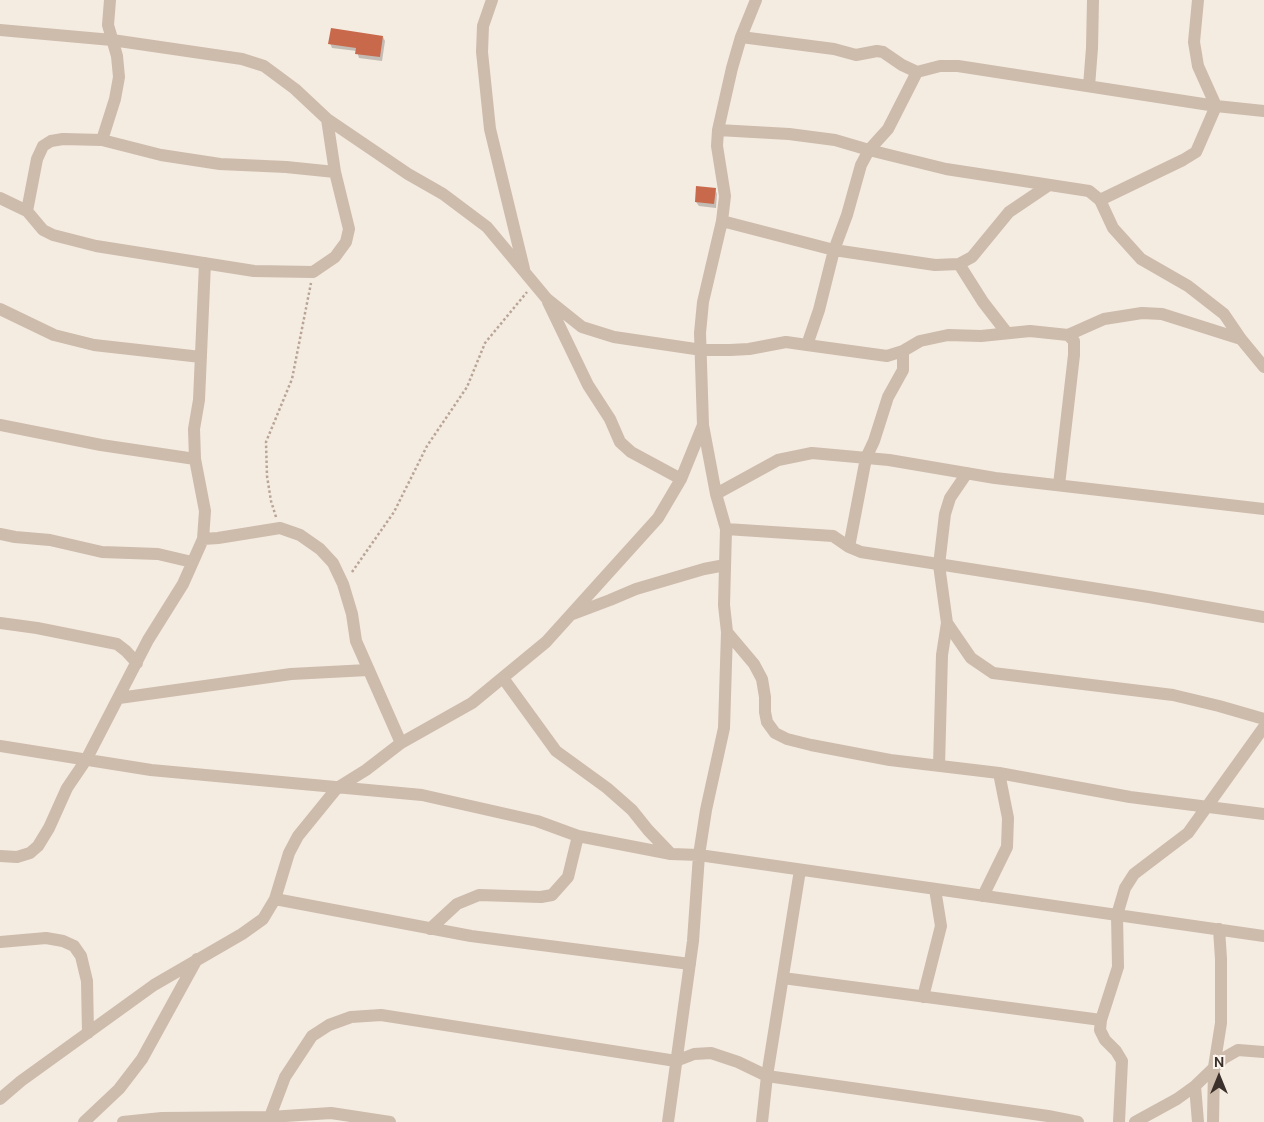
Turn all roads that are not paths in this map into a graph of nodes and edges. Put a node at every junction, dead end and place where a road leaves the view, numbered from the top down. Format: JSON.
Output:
{"nodes":[{"id":1,"x":110,"y":0,"type":"edge"},
{"id":2,"x":492,"y":0,"type":"edge"},
{"id":3,"x":756,"y":0,"type":"edge"},
{"id":4,"x":1093,"y":0,"type":"edge"},
{"id":5,"x":1198,"y":0,"type":"edge"},
{"id":6,"x":0,"y":30,"type":"edge"},
{"id":7,"x":741,"y":37,"type":"junction"},
{"id":8,"x":112,"y":40,"type":"junction"},
{"id":9,"x":917,"y":72,"type":"junction"},
{"id":10,"x":1089,"y":86,"type":"junction"},
{"id":11,"x":1216,"y":106,"type":"junction"},
{"id":12,"x":1264,"y":111,"type":"edge"},
{"id":13,"x":327,"y":119,"type":"junction"},
{"id":14,"x":718,"y":130,"type":"junction"},
{"id":15,"x":102,"y":140,"type":"junction"},
{"id":16,"x":869,"y":150,"type":"junction"},
{"id":17,"x":335,"y":172,"type":"junction"},
{"id":18,"x":1048,"y":185,"type":"junction"},
{"id":19,"x":0,"y":198,"type":"edge"},
{"id":20,"x":1100,"y":200,"type":"junction"},
{"id":21,"x":28,"y":212,"type":"junction"},
{"id":22,"x":722,"y":221,"type":"junction"},
{"id":23,"x":834,"y":250,"type":"junction"},
{"id":24,"x":205,"y":263,"type":"junction"},
{"id":25,"x":959,"y":264,"type":"junction"},
{"id":26,"x":524,"y":271,"type":"junction"},
{"id":27,"x":547,"y":299,"type":"junction"},
{"id":28,"x":0,"y":309,"type":"edge"},
{"id":29,"x":1007,"y":334,"type":"junction"},
{"id":30,"x":1068,"y":335,"type":"junction"},
{"id":31,"x":1241,"y":339,"type":"junction"},
{"id":32,"x":807,"y":345,"type":"junction"},
{"id":33,"x":702,"y":350,"type":"junction"},
{"id":34,"x":902,"y":351,"type":"junction"},
{"id":35,"x":200,"y":357,"type":"junction"},
{"id":36,"x":1264,"y":367,"type":"edge"},
{"id":37,"x":0,"y":425,"type":"edge"},
{"id":38,"x":703,"y":425,"type":"junction"},
{"id":39,"x":866,"y":458,"type":"junction"},
{"id":40,"x":195,"y":459,"type":"junction"},
{"id":41,"x":967,"y":473,"type":"junction"},
{"id":42,"x":681,"y":479,"type":"junction"},
{"id":43,"x":1059,"y":485,"type":"junction"},
{"id":44,"x":716,"y":494,"type":"junction"},
{"id":45,"x":1264,"y":510,"type":"edge"},
{"id":46,"x":726,"y":529,"type":"junction"},
{"id":47,"x":0,"y":534,"type":"edge"},
{"id":48,"x":203,"y":539,"type":"junction"},
{"id":49,"x":849,"y":547,"type":"junction"},
{"id":50,"x":192,"y":562,"type":"junction"},
{"id":51,"x":939,"y":564,"type":"junction"},
{"id":52,"x":725,"y":565,"type":"junction"},
{"id":53,"x":570,"y":614,"type":"junction"},
{"id":54,"x":1264,"y":617,"type":"edge"},
{"id":55,"x":0,"y":623,"type":"edge"},
{"id":56,"x":947,"y":623,"type":"junction"},
{"id":57,"x":727,"y":632,"type":"junction"},
{"id":58,"x":137,"y":663,"type":"junction"},
{"id":59,"x":368,"y":670,"type":"junction"},
{"id":60,"x":503,"y":678,"type":"junction"},
{"id":61,"x":119,"y":698,"type":"junction"},
{"id":62,"x":1264,"y":719,"type":"edge"},
{"id":63,"x":1264,"y":727,"type":"edge"},
{"id":64,"x":401,"y":742,"type":"junction"},
{"id":65,"x":0,"y":746,"type":"edge"},
{"id":66,"x":86,"y":760,"type":"junction"},
{"id":67,"x":939,"y":766,"type":"junction"},
{"id":68,"x":999,"y":774,"type":"junction"},
{"id":69,"x":337,"y":788,"type":"junction"},
{"id":70,"x":1206,"y":808,"type":"junction"},
{"id":71,"x":1264,"y":814,"type":"edge"},
{"id":72,"x":578,"y":836,"type":"junction"},
{"id":73,"x":671,"y":854,"type":"junction"},
{"id":74,"x":700,"y":855,"type":"junction"},
{"id":75,"x":0,"y":856,"type":"edge"},
{"id":76,"x":800,"y":870,"type":"junction"},
{"id":77,"x":935,"y":889,"type":"junction"},
{"id":78,"x":984,"y":896,"type":"junction"},
{"id":79,"x":275,"y":899,"type":"junction"},
{"id":80,"x":1117,"y":915,"type":"junction"},
{"id":81,"x":430,"y":929,"type":"junction"},
{"id":82,"x":1219,"y":929,"type":"junction"},
{"id":83,"x":1264,"y":936,"type":"edge"},
{"id":84,"x":0,"y":942,"type":"edge"},
{"id":85,"x":197,"y":959,"type":"junction"},
{"id":86,"x":690,"y":964,"type":"junction"},
{"id":87,"x":783,"y":978,"type":"junction"},
{"id":88,"x":923,"y":997,"type":"junction"},
{"id":89,"x":1101,"y":1020,"type":"junction"},
{"id":90,"x":88,"y":1033,"type":"junction"},
{"id":91,"x":1264,"y":1052,"type":"edge"},
{"id":92,"x":676,"y":1061,"type":"junction"},
{"id":93,"x":1214,"y":1067,"type":"junction"},
{"id":94,"x":767,"y":1076,"type":"junction"},
{"id":95,"x":1195,"y":1086,"type":"junction"},
{"id":96,"x":0,"y":1099,"type":"edge"},
{"id":97,"x":161,"y":1120,"type":"edge"},
{"id":98,"x":269,"y":1120,"type":"edge"},
{"id":99,"x":84,"y":1122,"type":"edge"},
{"id":100,"x":122,"y":1122,"type":"edge"},
{"id":101,"x":390,"y":1122,"type":"edge"},
{"id":102,"x":668,"y":1122,"type":"edge"},
{"id":103,"x":762,"y":1122,"type":"edge"},
{"id":104,"x":1078,"y":1122,"type":"edge"},
{"id":105,"x":1119,"y":1122,"type":"edge"},
{"id":106,"x":1135,"y":1122,"type":"edge"},
{"id":107,"x":1198,"y":1122,"type":"edge"},
{"id":108,"x":1213,"y":1122,"type":"edge"}],
"edges":[{"from":1,"to":8,"type":"street"},
{"from":2,"to":26,"type":"street"},
{"from":3,"to":7,"type":"street"},
{"from":4,"to":10,"type":"street"},
{"from":5,"to":11,"type":"street"},
{"from":6,"to":8,"type":"street"},
{"from":7,"to":9,"type":"street"},
{"from":7,"to":14,"type":"street"},
{"from":8,"to":13,"type":"street"},
{"from":8,"to":15,"type":"street"},
{"from":9,"to":10,"type":"street"},
{"from":9,"to":16,"type":"street"},
{"from":10,"to":11,"type":"street"},
{"from":11,"to":12,"type":"street"},
{"from":11,"to":20,"type":"street"},
{"from":13,"to":17,"type":"street"},
{"from":13,"to":26,"type":"street"},
{"from":14,"to":16,"type":"street"},
{"from":14,"to":22,"type":"street"},
{"from":15,"to":17,"type":"street"},
{"from":15,"to":21,"type":"street"},
{"from":16,"to":18,"type":"street"},
{"from":16,"to":23,"type":"street"},
{"from":17,"to":24,"type":"street"},
{"from":18,"to":20,"type":"street"},
{"from":18,"to":25,"type":"street"},
{"from":19,"to":21,"type":"street"},
{"from":20,"to":31,"type":"street"},
{"from":21,"to":24,"type":"street"},
{"from":22,"to":23,"type":"street"},
{"from":22,"to":33,"type":"street"},
{"from":23,"to":25,"type":"street"},
{"from":23,"to":32,"type":"street"},
{"from":24,"to":35,"type":"street"},
{"from":25,"to":29,"type":"street"},
{"from":26,"to":27,"type":"street"},
{"from":27,"to":33,"type":"street"},
{"from":27,"to":42,"type":"street"},
{"from":28,"to":35,"type":"street"},
{"from":29,"to":30,"type":"street"},
{"from":29,"to":34,"type":"street"},
{"from":30,"to":31,"type":"street"},
{"from":30,"to":43,"type":"street"},
{"from":31,"to":36,"type":"street"},
{"from":32,"to":33,"type":"street"},
{"from":32,"to":34,"type":"street"},
{"from":33,"to":38,"type":"street"},
{"from":34,"to":39,"type":"street"},
{"from":35,"to":40,"type":"street"},
{"from":37,"to":40,"type":"street"},
{"from":38,"to":42,"type":"street"},
{"from":38,"to":44,"type":"street"},
{"from":39,"to":41,"type":"street"},
{"from":39,"to":44,"type":"street"},
{"from":39,"to":49,"type":"street"},
{"from":40,"to":48,"type":"street"},
{"from":41,"to":43,"type":"street"},
{"from":41,"to":51,"type":"street"},
{"from":42,"to":53,"type":"street"},
{"from":43,"to":45,"type":"street"},
{"from":44,"to":46,"type":"street"},
{"from":46,"to":49,"type":"street"},
{"from":46,"to":52,"type":"street"},
{"from":47,"to":50,"type":"street"},
{"from":48,"to":50,"type":"street"},
{"from":48,"to":59,"type":"street"},
{"from":49,"to":51,"type":"street"},
{"from":50,"to":58,"type":"street"},
{"from":51,"to":54,"type":"street"},
{"from":51,"to":56,"type":"street"},
{"from":52,"to":53,"type":"street"},
{"from":52,"to":57,"type":"street"},
{"from":53,"to":60,"type":"street"},
{"from":55,"to":58,"type":"street"},
{"from":56,"to":62,"type":"street"},
{"from":56,"to":67,"type":"street"},
{"from":57,"to":67,"type":"street"},
{"from":57,"to":74,"type":"street"},
{"from":58,"to":61,"type":"street"},
{"from":59,"to":61,"type":"street"},
{"from":59,"to":64,"type":"street"},
{"from":60,"to":64,"type":"street"},
{"from":60,"to":73,"type":"street"},
{"from":61,"to":66,"type":"street"},
{"from":63,"to":70,"type":"street"},
{"from":64,"to":69,"type":"street"},
{"from":65,"to":66,"type":"street"},
{"from":66,"to":69,"type":"street"},
{"from":66,"to":75,"type":"street"},
{"from":67,"to":68,"type":"street"},
{"from":68,"to":70,"type":"street"},
{"from":68,"to":78,"type":"street"},
{"from":69,"to":72,"type":"street"},
{"from":69,"to":79,"type":"street"},
{"from":70,"to":71,"type":"street"},
{"from":70,"to":80,"type":"street"},
{"from":72,"to":73,"type":"street"},
{"from":72,"to":81,"type":"street"},
{"from":73,"to":74,"type":"street"},
{"from":74,"to":76,"type":"street"},
{"from":74,"to":86,"type":"street"},
{"from":76,"to":77,"type":"street"},
{"from":76,"to":87,"type":"street"},
{"from":77,"to":78,"type":"street"},
{"from":77,"to":88,"type":"street"},
{"from":78,"to":80,"type":"street"},
{"from":79,"to":81,"type":"street"},
{"from":79,"to":85,"type":"street"},
{"from":80,"to":82,"type":"street"},
{"from":80,"to":89,"type":"street"},
{"from":81,"to":86,"type":"street"},
{"from":82,"to":83,"type":"street"},
{"from":82,"to":93,"type":"street"},
{"from":84,"to":90,"type":"street"},
{"from":85,"to":90,"type":"street"},
{"from":85,"to":99,"type":"street"},
{"from":86,"to":92,"type":"street"},
{"from":87,"to":88,"type":"street"},
{"from":87,"to":94,"type":"street"},
{"from":88,"to":89,"type":"street"},
{"from":89,"to":105,"type":"street"},
{"from":90,"to":96,"type":"street"},
{"from":91,"to":93,"type":"street"},
{"from":92,"to":94,"type":"street"},
{"from":92,"to":98,"type":"street"},
{"from":92,"to":102,"type":"street"},
{"from":93,"to":95,"type":"street"},
{"from":93,"to":108,"type":"street"},
{"from":94,"to":103,"type":"street"},
{"from":94,"to":104,"type":"street"},
{"from":95,"to":106,"type":"street"},
{"from":95,"to":107,"type":"street"},
{"from":97,"to":98,"type":"street"},
{"from":97,"to":100,"type":"street"},
{"from":98,"to":101,"type":"street"}]}
